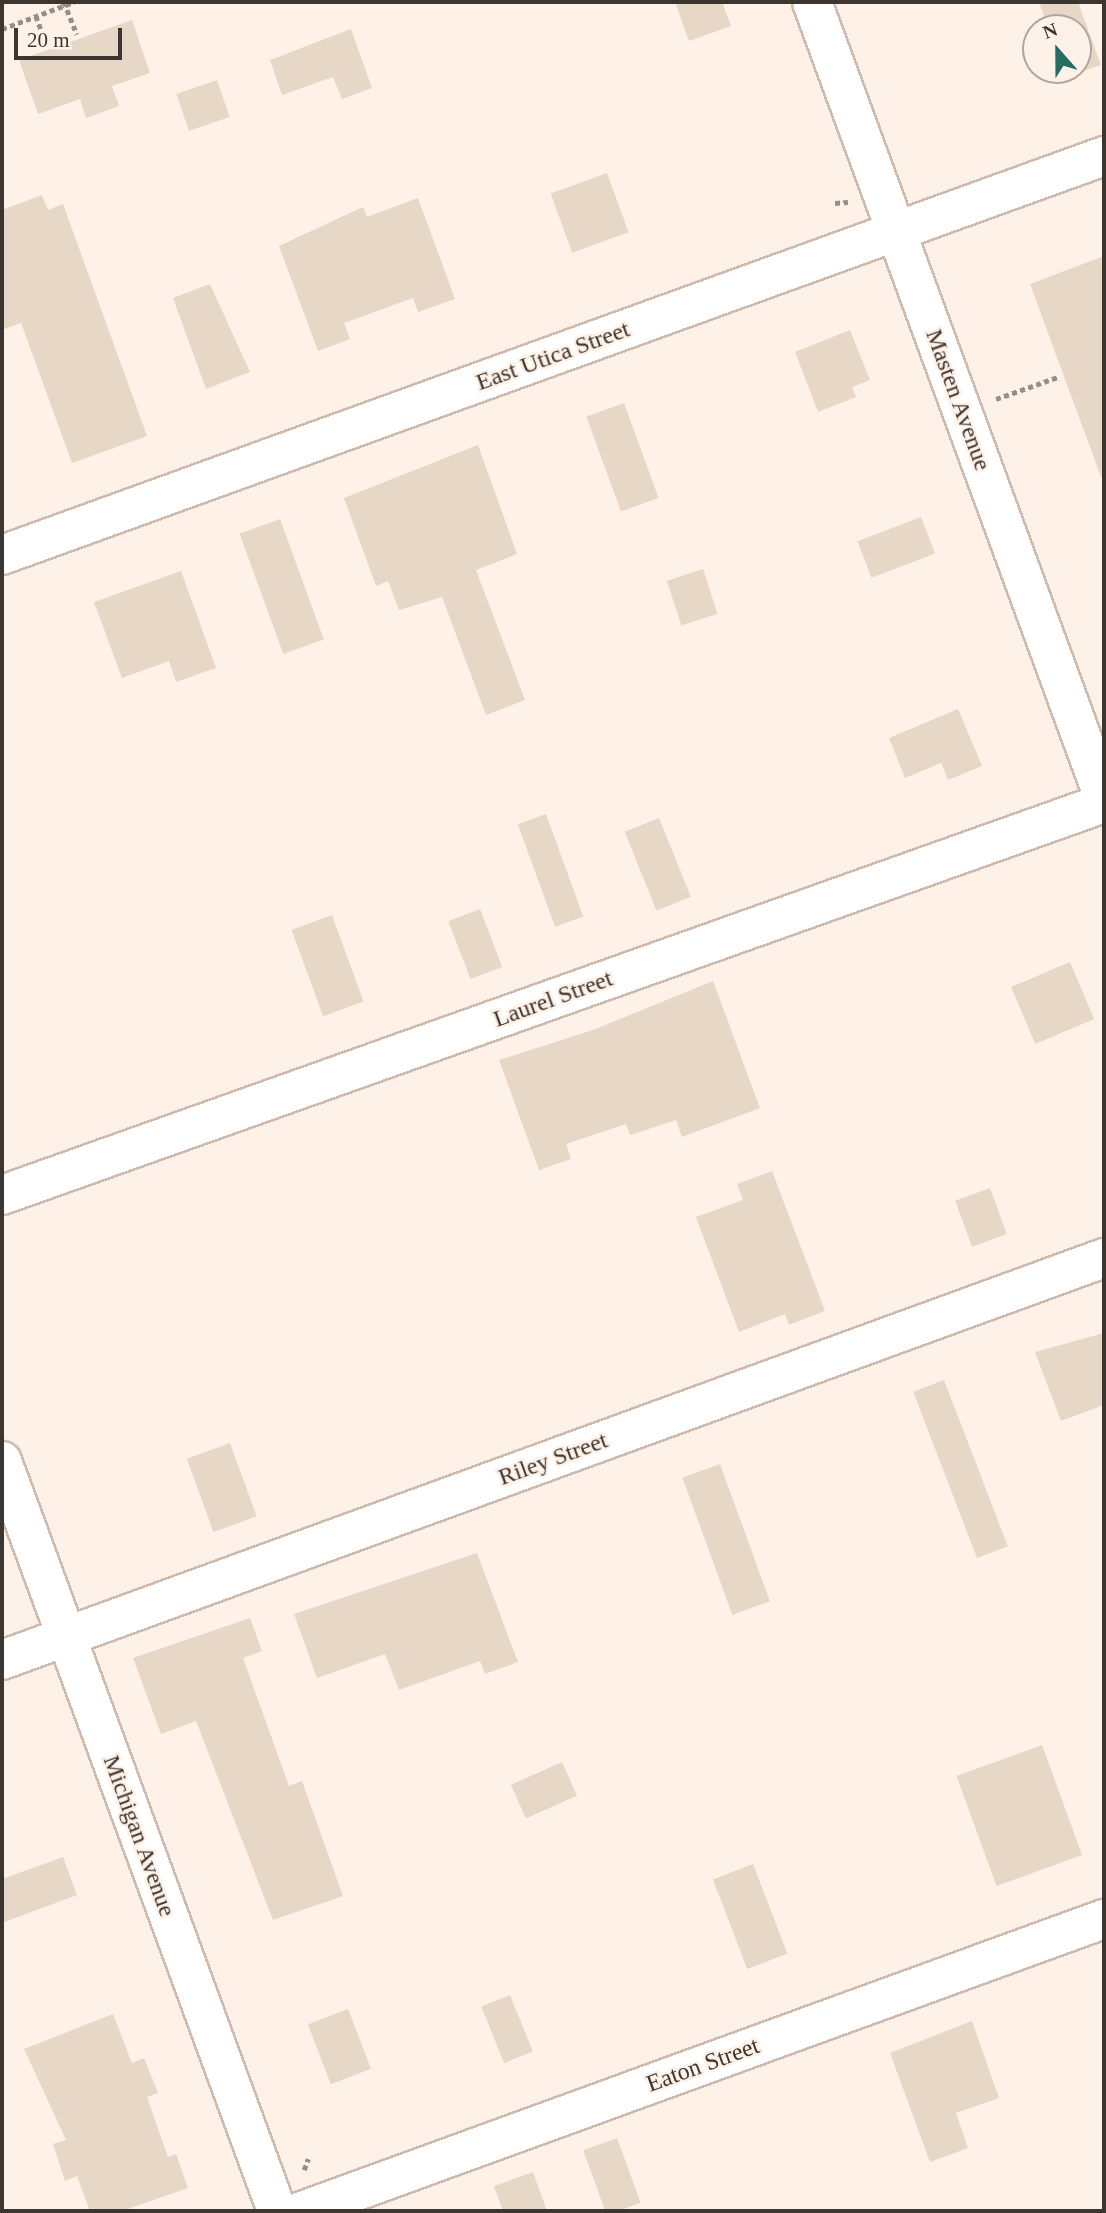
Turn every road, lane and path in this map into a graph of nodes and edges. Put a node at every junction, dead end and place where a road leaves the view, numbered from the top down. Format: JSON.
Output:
{"nodes":[{"id":1,"x":74,"y":2,"type":"edge"},
{"id":2,"x":812,"y":2,"type":"edge"},
{"id":3,"x":65,"y":3,"type":"edge"},
{"id":4,"x":36,"y":16,"type":"junction"},
{"id":5,"x":2,"y":29,"type":"edge"},
{"id":6,"x":77,"y":34,"type":"dead end"},
{"id":7,"x":48,"y":47,"type":"dead end"},
{"id":8,"x":1104,"y":156,"type":"edge"},
{"id":9,"x":849,"y":202,"type":"dead end"},
{"id":10,"x":835,"y":203,"type":"dead end"},
{"id":11,"x":897,"y":232,"type":"junction"},
{"id":12,"x":1058,"y":377,"type":"dead end"},
{"id":13,"x":983,"y":404,"type":"dead end"},
{"id":14,"x":2,"y":555,"type":"edge"},
{"id":15,"x":1104,"y":801,"type":"edge"},
{"id":16,"x":2,"y":1195,"type":"edge"},
{"id":17,"x":1104,"y":1258,"type":"edge"},
{"id":18,"x":2,"y":1461,"type":"edge"},
{"id":19,"x":66,"y":1636,"type":"junction"},
{"id":20,"x":2,"y":1660,"type":"edge"},
{"id":21,"x":1104,"y":1919,"type":"edge"},
{"id":22,"x":307,"y":2159,"type":"dead end"},
{"id":23,"x":304,"y":2171,"type":"dead end"},
{"id":24,"x":277,"y":2211,"type":"edge"},
{"id":25,"x":302,"y":2211,"type":"edge"}],
"edges":[{"from":1,"to":3,"type":"path"},
{"from":2,"to":11,"type":"street","name":"Masten Avenue"},
{"from":3,"to":4,"type":"path"},
{"from":3,"to":6,"type":"path"},
{"from":4,"to":5,"type":"path"},
{"from":4,"to":7,"type":"path"},
{"from":8,"to":11,"type":"street","name":"East Utica Street"},
{"from":9,"to":10,"type":"path"},
{"from":11,"to":14,"type":"street","name":"East Utica Street"},
{"from":11,"to":15,"type":"street","name":"Masten Avenue"},
{"from":12,"to":13,"type":"path"},
{"from":15,"to":16,"type":"street","name":"Laurel Street"},
{"from":17,"to":19,"type":"street","name":"Riley Street"},
{"from":18,"to":19,"type":"street","name":"Michigan Avenue"},
{"from":19,"to":20,"type":"street","name":"Riley Street"},
{"from":19,"to":24,"type":"street","name":"Michigan Avenue"},
{"from":21,"to":25,"type":"street","name":"Eaton Street"},
{"from":22,"to":23,"type":"path"}]}
